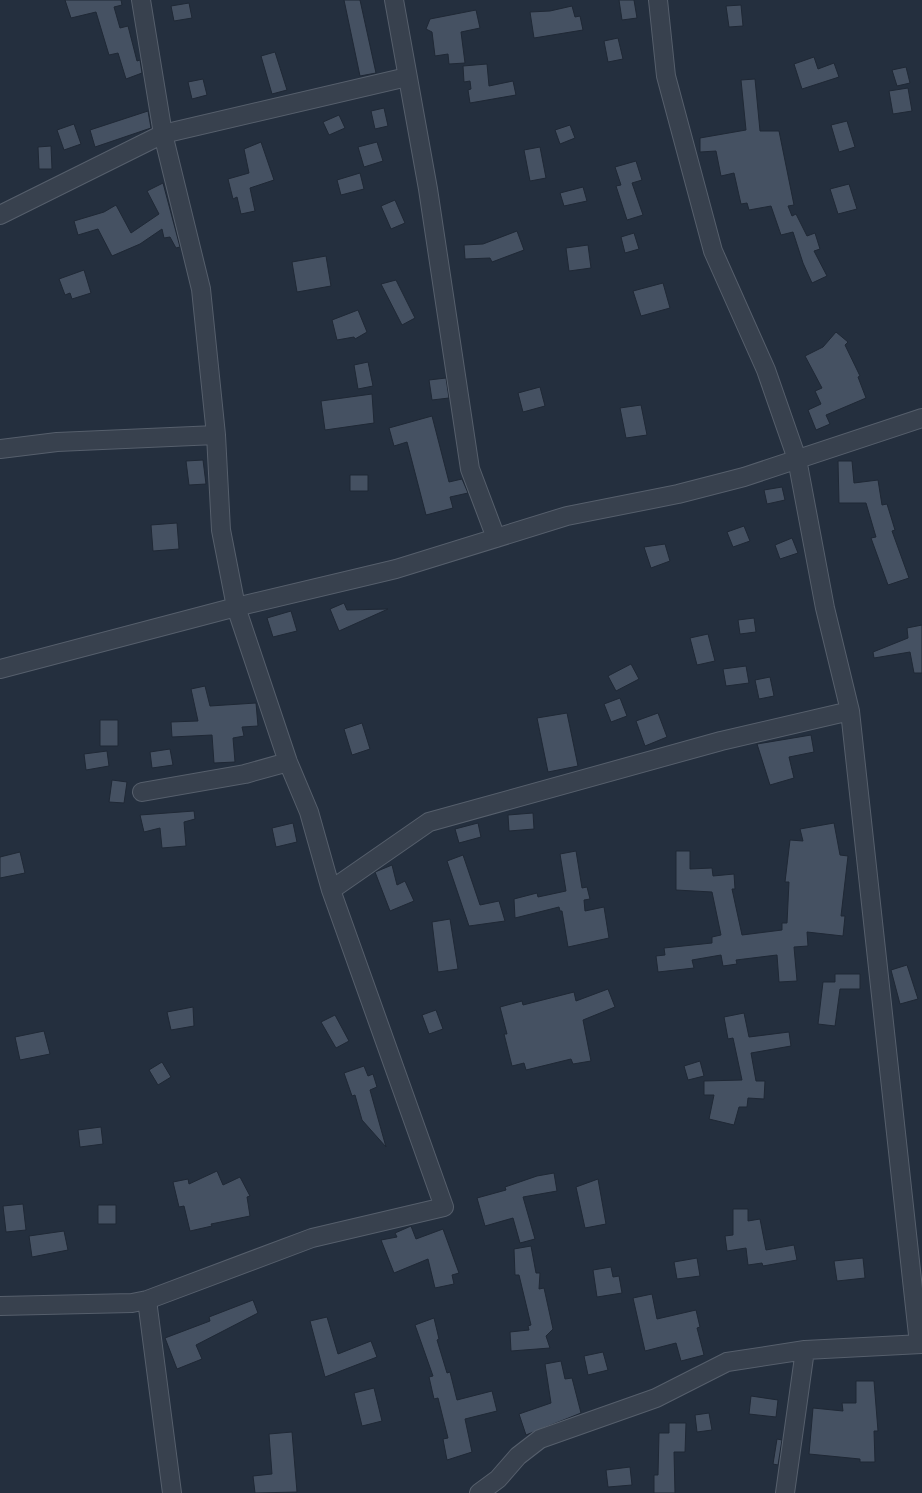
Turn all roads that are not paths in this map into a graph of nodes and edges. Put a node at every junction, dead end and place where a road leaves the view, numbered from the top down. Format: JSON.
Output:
{"nodes":[{"id":1,"x":141,"y":0,"type":"edge"},
{"id":2,"x":394,"y":0,"type":"edge"},
{"id":3,"x":658,"y":0,"type":"edge"},
{"id":4,"x":407,"y":77,"type":"junction"},
{"id":5,"x":162,"y":134,"type":"junction"},
{"id":6,"x":0,"y":214,"type":"edge"},
{"id":7,"x":922,"y":418,"type":"edge"},
{"id":8,"x":216,"y":435,"type":"junction"},
{"id":9,"x":0,"y":449,"type":"edge"},
{"id":10,"x":798,"y":459,"type":"junction"},
{"id":11,"x":496,"y":538,"type":"junction"},
{"id":12,"x":236,"y":607,"type":"junction"},
{"id":13,"x":0,"y":669,"type":"edge"},
{"id":14,"x":850,"y":711,"type":"junction"},
{"id":15,"x":288,"y":762,"type":"junction"},
{"id":16,"x":142,"y":792,"type":"dead end"},
{"id":17,"x":331,"y":890,"type":"junction"},
{"id":18,"x":147,"y":1300,"type":"junction"},
{"id":19,"x":0,"y":1306,"type":"edge"},
{"id":20,"x":920,"y":1344,"type":"edge"},
{"id":21,"x":806,"y":1350,"type":"junction"},
{"id":22,"x":172,"y":1493,"type":"edge"},
{"id":23,"x":479,"y":1493,"type":"edge"},
{"id":24,"x":785,"y":1493,"type":"edge"}],
"edges":[{"from":1,"to":5,"type":"street"},
{"from":2,"to":4,"type":"street"},
{"from":3,"to":10,"type":"street"},
{"from":4,"to":5,"type":"street"},
{"from":4,"to":11,"type":"street"},
{"from":5,"to":6,"type":"street"},
{"from":5,"to":8,"type":"street"},
{"from":7,"to":10,"type":"street"},
{"from":8,"to":9,"type":"street"},
{"from":8,"to":12,"type":"street"},
{"from":10,"to":11,"type":"street"},
{"from":10,"to":14,"type":"street"},
{"from":11,"to":12,"type":"street"},
{"from":12,"to":13,"type":"street"},
{"from":12,"to":15,"type":"street"},
{"from":14,"to":17,"type":"street"},
{"from":14,"to":20,"type":"street"},
{"from":15,"to":16,"type":"street"},
{"from":15,"to":17,"type":"street"},
{"from":17,"to":18,"type":"street"},
{"from":18,"to":19,"type":"street"},
{"from":18,"to":22,"type":"street"},
{"from":20,"to":21,"type":"street"},
{"from":21,"to":23,"type":"street"},
{"from":21,"to":24,"type":"street"}]}
